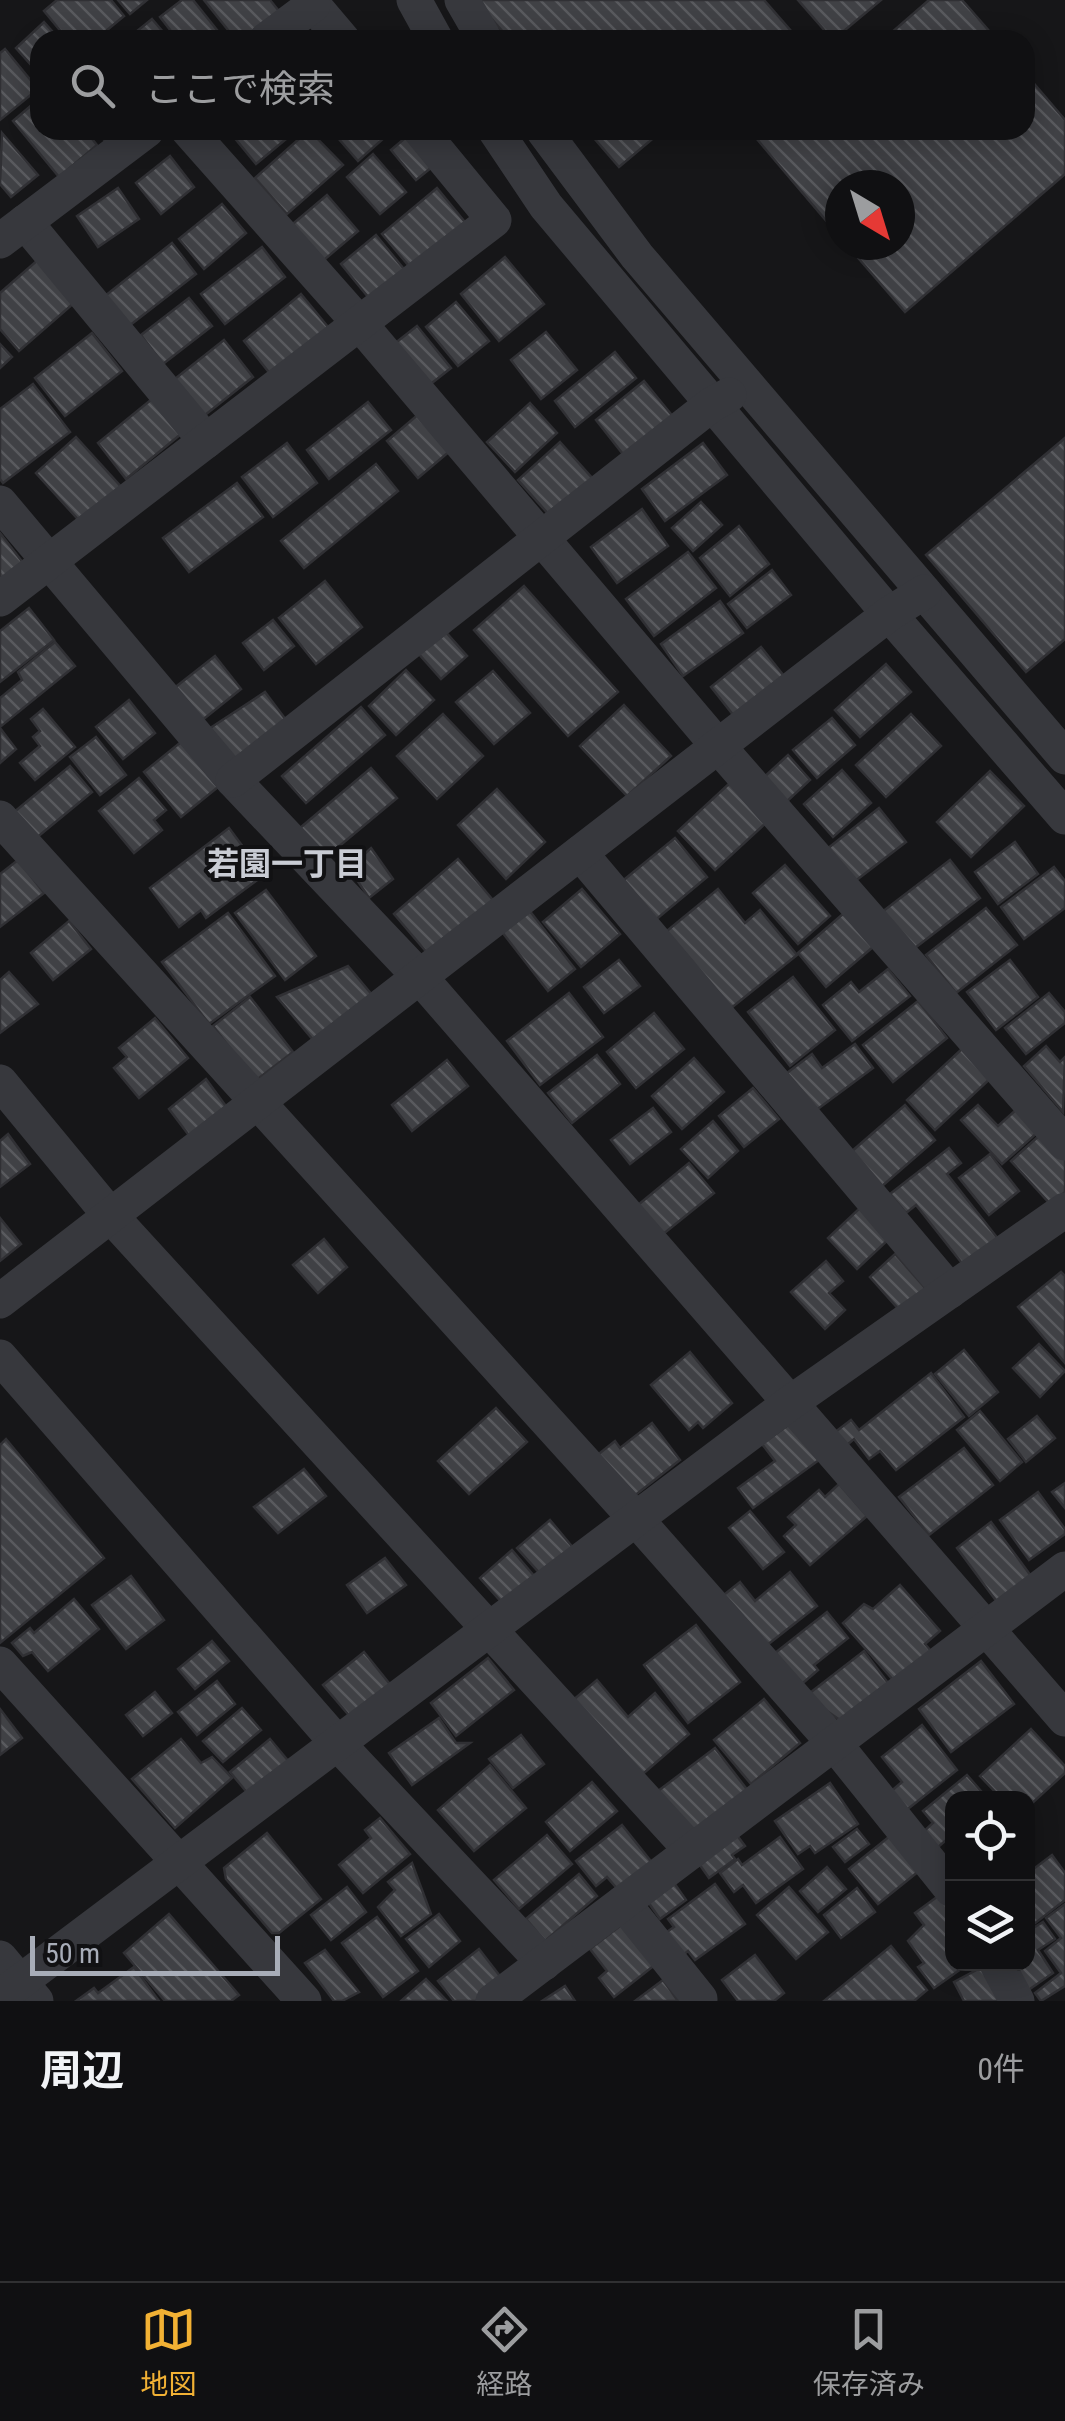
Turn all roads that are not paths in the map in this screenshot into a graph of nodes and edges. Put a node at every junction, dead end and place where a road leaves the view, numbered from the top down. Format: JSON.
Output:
{"nodes":[{"id":1,"x":414,"y":0,"type":"edge"},
{"id":2,"x":462,"y":0,"type":"edge"},
{"id":3,"x":311,"y":2,"type":"edge"},
{"id":4,"x":278,"y":30,"type":"edge"},
{"id":5,"x":335,"y":30,"type":"edge"},
{"id":6,"x":430,"y":30,"type":"edge"},
{"id":7,"x":479,"y":30,"type":"edge"},
{"id":8,"x":134,"y":140,"type":"edge"},
{"id":9,"x":197,"y":140,"type":"edge"},
{"id":10,"x":428,"y":140,"type":"edge"},
{"id":11,"x":502,"y":140,"type":"edge"},
{"id":12,"x":550,"y":140,"type":"edge"},
{"id":13,"x":12,"y":232,"type":"edge"},
{"id":14,"x":360,"y":324,"type":"junction"},
{"id":15,"x":748,"y":385,"type":"junction"},
{"id":16,"x":712,"y":405,"type":"junction"},
{"id":17,"x":206,"y":441,"type":"junction"},
{"id":18,"x":0,"y":503,"type":"edge"},
{"id":19,"x":540,"y":536,"type":"junction"},
{"id":20,"x":48,"y":561,"type":"junction"},
{"id":21,"x":924,"y":592,"type":"junction"},
{"id":22,"x":0,"y":599,"type":"edge"},
{"id":23,"x":889,"y":614,"type":"junction"},
{"id":24,"x":718,"y":746,"type":"junction"},
{"id":25,"x":1065,"y":757,"type":"edge"},
{"id":26,"x":233,"y":780,"type":"junction"},
{"id":27,"x":1065,"y":817,"type":"edge"},
{"id":28,"x":0,"y":818,"type":"edge"},
{"id":29,"x":580,"y":853,"type":"junction"},
{"id":30,"x":419,"y":976,"type":"junction"},
{"id":31,"x":0,"y":1082,"type":"edge"},
{"id":32,"x":256,"y":1102,"type":"junction"},
{"id":33,"x":1065,"y":1143,"type":"edge"},
{"id":34,"x":1065,"y":1210,"type":"edge"},
{"id":35,"x":109,"y":1214,"type":"junction"},
{"id":36,"x":950,"y":1291,"type":"junction"},
{"id":37,"x":0,"y":1301,"type":"edge"},
{"id":38,"x":0,"y":1357,"type":"edge"},
{"id":39,"x":790,"y":1403,"type":"junction"},
{"id":40,"x":635,"y":1518,"type":"junction"},
{"id":41,"x":1065,"y":1570,"type":"edge"},
{"id":42,"x":492,"y":1628,"type":"junction"},
{"id":43,"x":986,"y":1629,"type":"junction"},
{"id":44,"x":0,"y":1664,"type":"edge"},
{"id":45,"x":1065,"y":1719,"type":"edge"},
{"id":46,"x":834,"y":1743,"type":"junction"},
{"id":47,"x":339,"y":1745,"type":"junction"},
{"id":48,"x":692,"y":1851,"type":"junction"},
{"id":49,"x":178,"y":1864,"type":"junction"},
{"id":50,"x":945,"y":1881,"type":"edge"},
{"id":51,"x":623,"y":1903,"type":"junction"},
{"id":52,"x":544,"y":1963,"type":"junction"},
{"id":53,"x":1001,"y":1971,"type":"edge"},
{"id":54,"x":14,"y":1985,"type":"edge"},
{"id":55,"x":304,"y":2001,"type":"edge"},
{"id":56,"x":493,"y":2001,"type":"edge"},
{"id":57,"x":697,"y":2001,"type":"edge"},
{"id":58,"x":1017,"y":2001,"type":"edge"}],
"edges":[{"from":1,"to":6,"type":"street"},
{"from":2,"to":7,"type":"street"},
{"from":3,"to":4,"type":"street"},
{"from":3,"to":5,"type":"street"},
{"from":8,"to":13,"type":"street"},
{"from":9,"to":14,"type":"street"},
{"from":10,"to":14,"type":"street"},
{"from":11,"to":16,"type":"street"},
{"from":12,"to":15,"type":"street"},
{"from":13,"to":17,"type":"street"},
{"from":14,"to":17,"type":"street"},
{"from":14,"to":19,"type":"street"},
{"from":15,"to":16,"type":"street"},
{"from":15,"to":21,"type":"street"},
{"from":16,"to":19,"type":"street"},
{"from":16,"to":23,"type":"street"},
{"from":17,"to":20,"type":"street"},
{"from":18,"to":20,"type":"street"},
{"from":19,"to":24,"type":"street"},
{"from":19,"to":26,"type":"street"},
{"from":20,"to":22,"type":"street"},
{"from":20,"to":26,"type":"street"},
{"from":21,"to":23,"type":"street"},
{"from":21,"to":25,"type":"street"},
{"from":23,"to":24,"type":"street"},
{"from":23,"to":27,"type":"street"},
{"from":24,"to":29,"type":"street"},
{"from":24,"to":33,"type":"street"},
{"from":26,"to":30,"type":"street"},
{"from":28,"to":32,"type":"street"},
{"from":29,"to":30,"type":"street"},
{"from":29,"to":36,"type":"street"},
{"from":30,"to":32,"type":"street"},
{"from":30,"to":39,"type":"street"},
{"from":31,"to":35,"type":"street"},
{"from":32,"to":35,"type":"street"},
{"from":32,"to":40,"type":"street"},
{"from":34,"to":36,"type":"street"},
{"from":35,"to":37,"type":"street"},
{"from":35,"to":42,"type":"street"},
{"from":36,"to":39,"type":"street"},
{"from":38,"to":47,"type":"street"},
{"from":39,"to":40,"type":"street"},
{"from":39,"to":43,"type":"street"},
{"from":40,"to":42,"type":"street"},
{"from":40,"to":46,"type":"street"},
{"from":41,"to":43,"type":"street"},
{"from":42,"to":47,"type":"street"},
{"from":42,"to":48,"type":"street"},
{"from":43,"to":45,"type":"street"},
{"from":43,"to":46,"type":"street"},
{"from":44,"to":49,"type":"street"},
{"from":46,"to":48,"type":"street"},
{"from":46,"to":50,"type":"street"},
{"from":47,"to":49,"type":"street"},
{"from":47,"to":52,"type":"street"},
{"from":48,"to":51,"type":"street"},
{"from":49,"to":54,"type":"street"},
{"from":49,"to":55,"type":"street"},
{"from":51,"to":52,"type":"street"},
{"from":51,"to":57,"type":"street"},
{"from":52,"to":56,"type":"street"},
{"from":53,"to":58,"type":"street"}]}
